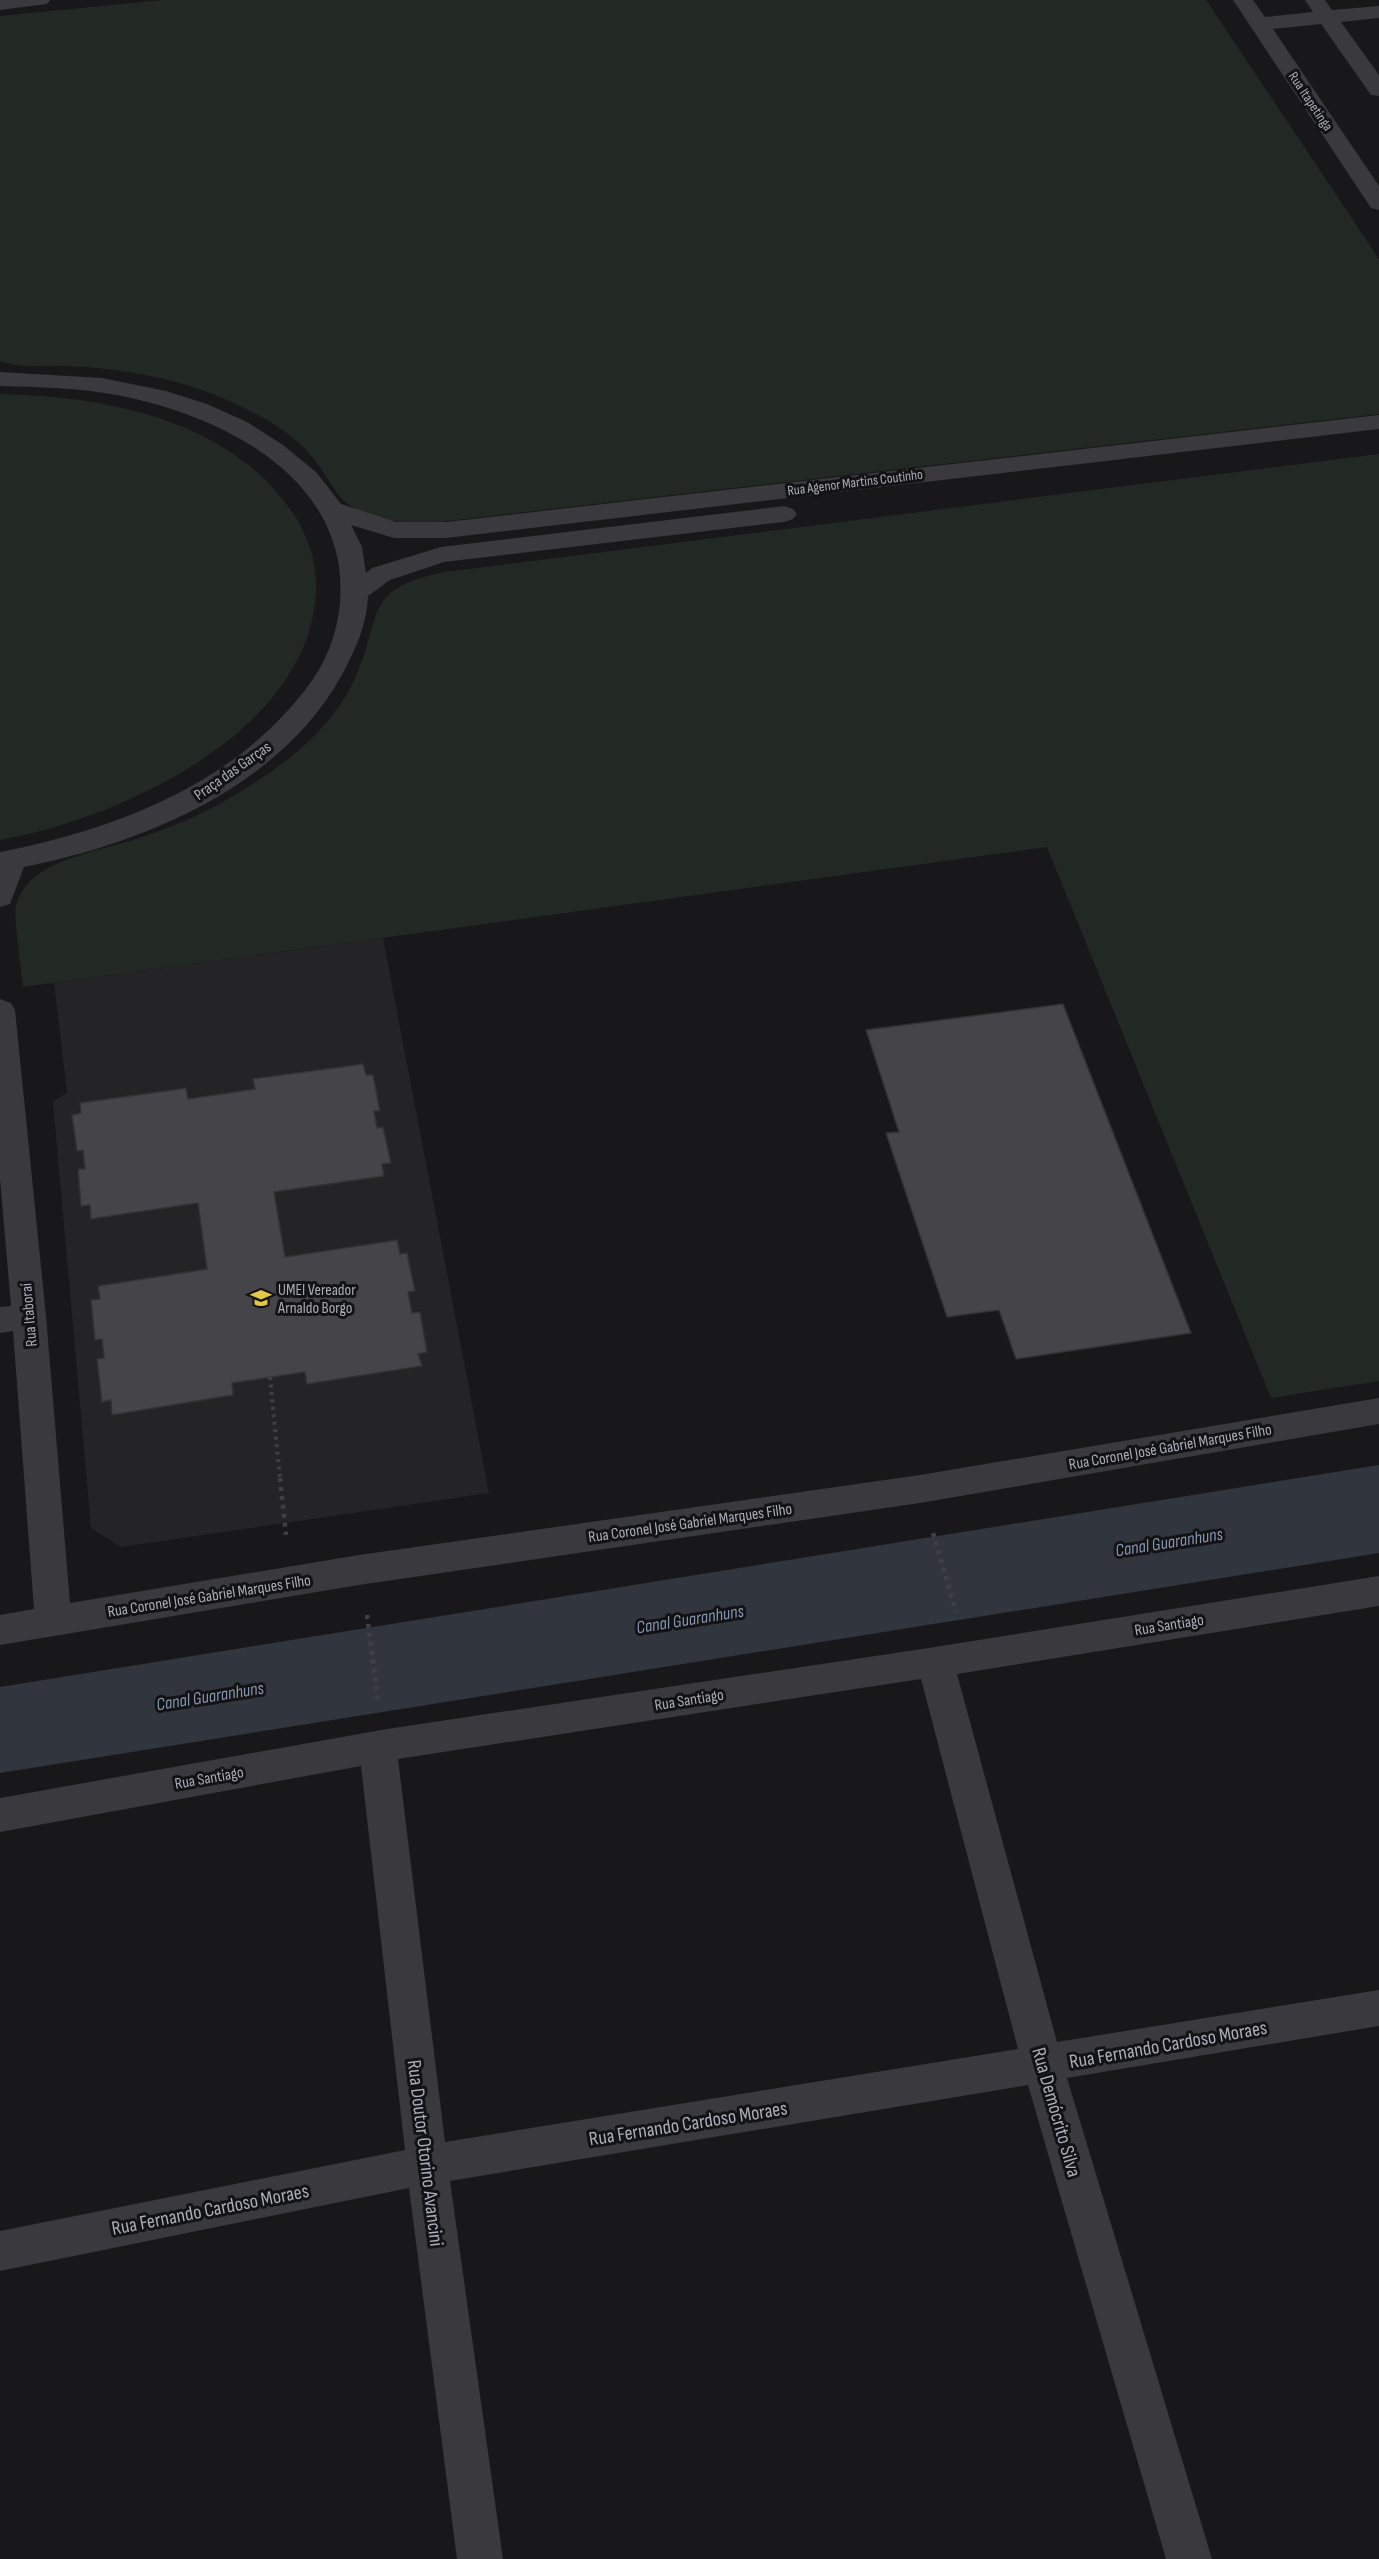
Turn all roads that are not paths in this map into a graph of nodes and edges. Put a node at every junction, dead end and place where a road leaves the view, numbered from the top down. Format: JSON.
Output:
{"nodes":[{"id":1,"x":40,"y":0,"type":"edge"},
{"id":2,"x":1243,"y":0,"type":"edge"},
{"id":3,"x":0,"y":4,"type":"edge"},
{"id":4,"x":1320,"y":9,"type":"edge"},
{"id":5,"x":1379,"y":12,"type":"edge"},
{"id":6,"x":1259,"y":24,"type":"junction"},
{"id":7,"x":1379,"y":90,"type":"edge"},
{"id":8,"x":1379,"y":202,"type":"edge"},
{"id":9,"x":0,"y":379,"type":"edge"},
{"id":10,"x":1379,"y":422,"type":"edge"},
{"id":11,"x":1379,"y":442,"type":"edge"},
{"id":12,"x":333,"y":510,"type":"junction"},
{"id":13,"x":356,"y":592,"type":"junction"},
{"id":14,"x":6,"y":861,"type":"edge"},
{"id":15,"x":0,"y":897,"type":"edge"},
{"id":16,"x":0,"y":1010,"type":"edge"},
{"id":17,"x":14,"y":1318,"type":"edge"},
{"id":18,"x":1379,"y":1411,"type":"edge"},
{"id":19,"x":1379,"y":1591,"type":"edge"},
{"id":20,"x":53,"y":1621,"type":"junction"},
{"id":21,"x":0,"y":1630,"type":"edge"},
{"id":22,"x":934,"y":1662,"type":"junction"},
{"id":23,"x":378,"y":1747,"type":"junction"},
{"id":24,"x":0,"y":1815,"type":"edge"},
{"id":25,"x":1379,"y":2008,"type":"edge"},
{"id":26,"x":1043,"y":2065,"type":"junction"},
{"id":27,"x":427,"y":2165,"type":"junction"},
{"id":28,"x":0,"y":2251,"type":"edge"},
{"id":29,"x":480,"y":2559,"type":"edge"},
{"id":30,"x":1189,"y":2559,"type":"edge"}],
"edges":[{"from":1,"to":3,"type":"street"},
{"from":2,"to":6,"type":"street","name":"Rua Itapetinga"},
{"from":4,"to":5,"type":"street"},
{"from":4,"to":6,"type":"street"},
{"from":4,"to":7,"type":"street"},
{"from":6,"to":8,"type":"street","name":"Rua Itapetinga"},
{"from":9,"to":12,"type":"street","name":"Praça das Garças"},
{"from":10,"to":12,"type":"street","name":"Rua Agenor Martins Coutinho"},
{"from":11,"to":13,"type":"street","name":"Rua Agenor Martins Coutinho"},
{"from":12,"to":13,"type":"street","name":"Praça das Garças"},
{"from":13,"to":14,"type":"street","name":"Praça das Garças"},
{"from":14,"to":15,"type":"street"},
{"from":16,"to":17,"type":"street","name":"Rua Itaboraí"},
{"from":17,"to":20,"type":"street","name":"Rua Itaboraí"},
{"from":18,"to":20,"type":"street","name":"Rua Coronel José Gabriel Marques Filho"},
{"from":19,"to":22,"type":"street","name":"Rua Santiago"},
{"from":20,"to":21,"type":"street","name":"Rua Coronel José Gabriel Marques Filho"},
{"from":22,"to":23,"type":"street","name":"Rua Santiago"},
{"from":22,"to":26,"type":"street","name":"Rua Demócrito Silva"},
{"from":23,"to":24,"type":"street","name":"Rua Santiago"},
{"from":23,"to":27,"type":"street","name":"Rua Doutor Otorino Avancini"},
{"from":25,"to":26,"type":"street","name":"Rua Fernando Cardoso Moraes"},
{"from":26,"to":27,"type":"street","name":"Rua Fernando Cardoso Moraes"},
{"from":26,"to":30,"type":"street","name":"Rua Demócrito Silva"},
{"from":27,"to":28,"type":"street","name":"Rua Fernando Cardoso Moraes"},
{"from":27,"to":29,"type":"street","name":"Rua Doutor Otorino Avancini"}]}
